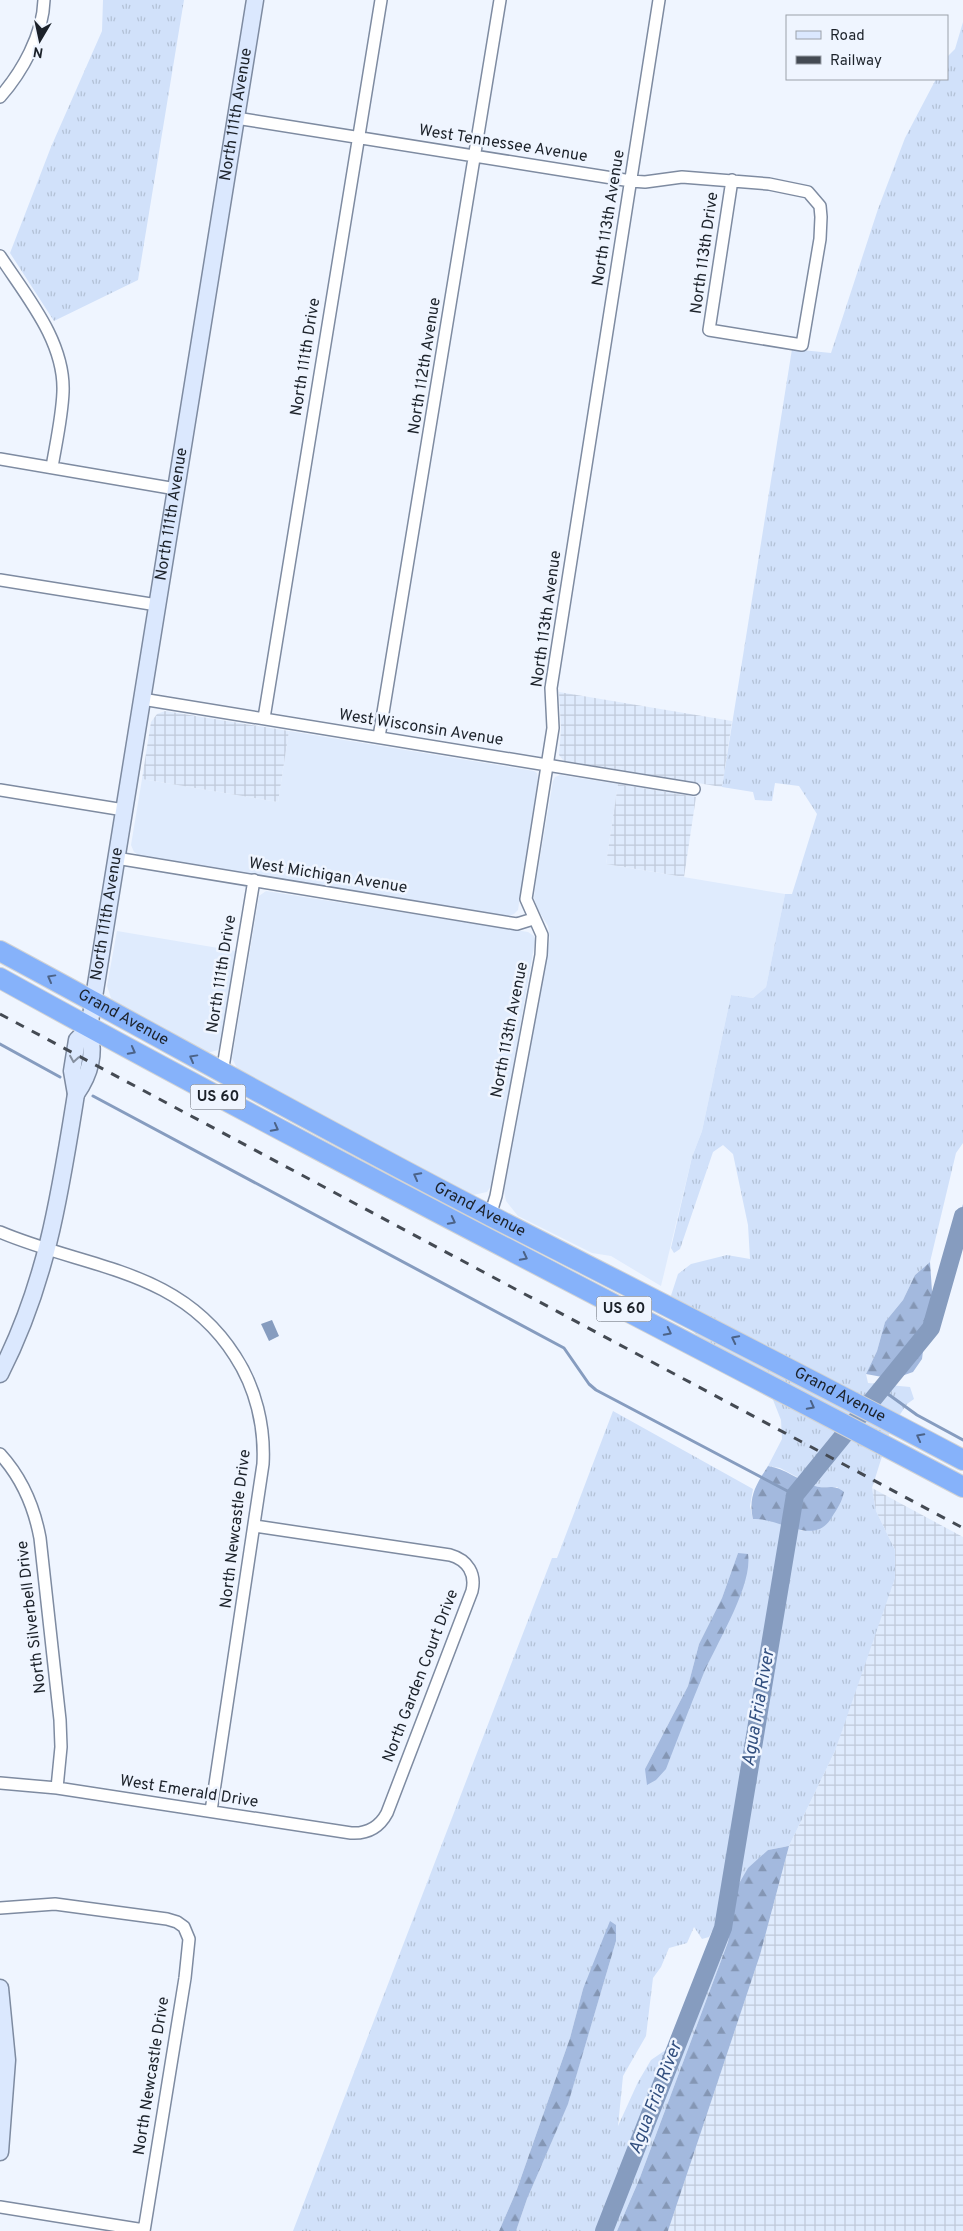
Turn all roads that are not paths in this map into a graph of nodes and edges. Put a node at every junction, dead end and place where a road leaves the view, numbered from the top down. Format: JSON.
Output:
{"nodes":[{"id":1,"x":44,"y":0,"type":"edge"},
{"id":2,"x":255,"y":0,"type":"edge"},
{"id":3,"x":380,"y":0,"type":"edge"},
{"id":4,"x":500,"y":0,"type":"edge"},
{"id":5,"x":659,"y":0,"type":"edge"},
{"id":6,"x":0,"y":97,"type":"edge"},
{"id":7,"x":236,"y":118,"type":"junction"},
{"id":8,"x":359,"y":137,"type":"junction"},
{"id":9,"x":476,"y":157,"type":"junction"},
{"id":10,"x":732,"y":180,"type":"junction"},
{"id":11,"x":631,"y":181,"type":"junction"},
{"id":12,"x":0,"y":256,"type":"edge"},
{"id":13,"x":802,"y":344,"type":"joint"},
{"id":14,"x":0,"y":459,"type":"edge"},
{"id":15,"x":52,"y":468,"type":"junction"},
{"id":16,"x":176,"y":489,"type":"junction"},
{"id":17,"x":0,"y":580,"type":"edge"},
{"id":18,"x":157,"y":605,"type":"junction"},
{"id":19,"x":142,"y":699,"type":"junction"},
{"id":20,"x":264,"y":718,"type":"junction"},
{"id":21,"x":379,"y":737,"type":"junction"},
{"id":22,"x":546,"y":765,"type":"junction"},
{"id":23,"x":694,"y":789,"type":"dead end"},
{"id":24,"x":0,"y":790,"type":"edge"},
{"id":25,"x":124,"y":810,"type":"junction"},
{"id":26,"x":116,"y":858,"type":"junction"},
{"id":27,"x":254,"y":880,"type":"junction"},
{"id":28,"x":533,"y":919,"type":"junction"},
{"id":29,"x":0,"y":951,"type":"edge"},
{"id":30,"x":0,"y":978,"type":"edge"},
{"id":31,"x":93,"y":1002,"type":"junction"},
{"id":32,"x":89,"y":1028,"type":"junction"},
{"id":33,"x":222,"y":1073,"type":"junction"},
{"id":34,"x":491,"y":1216,"type":"junction"},
{"id":35,"x":0,"y":1232,"type":"edge"},
{"id":36,"x":480,"y":1235,"type":"junction"},
{"id":37,"x":48,"y":1251,"type":"junction"},
{"id":38,"x":0,"y":1374,"type":"edge"},
{"id":39,"x":0,"y":1454,"type":"edge"},
{"id":40,"x":963,"y":1460,"type":"edge"},
{"id":41,"x":963,"y":1487,"type":"edge"},
{"id":42,"x":255,"y":1526,"type":"junction"},
{"id":43,"x":0,"y":1783,"type":"edge"},
{"id":44,"x":58,"y":1788,"type":"junction"},
{"id":45,"x":210,"y":1811,"type":"junction"},
{"id":46,"x":372,"y":1830,"type":"joint"},
{"id":47,"x":0,"y":1908,"type":"edge"},
{"id":48,"x":0,"y":1988,"type":"edge"},
{"id":49,"x":0,"y":2152,"type":"edge"},
{"id":50,"x":0,"y":2208,"type":"edge"},
{"id":51,"x":144,"y":2230,"type":"edge"}],
"edges":[{"from":1,"to":6,"type":"street"},
{"from":2,"to":7,"type":"street","name":"North 111th Avenue"},
{"from":3,"to":8,"type":"street","name":"North 111th Drive"},
{"from":4,"to":9,"type":"street","name":"North 112th Avenue"},
{"from":5,"to":11,"type":"street","name":"North 113th Avenue"},
{"from":7,"to":8,"type":"street","name":"West Tennessee Avenue"},
{"from":7,"to":16,"type":"street","name":"North 111th Avenue"},
{"from":8,"to":9,"type":"street","name":"West Tennessee Avenue"},
{"from":8,"to":20,"type":"street","name":"North 111th Drive"},
{"from":9,"to":11,"type":"street","name":"West Tennessee Avenue"},
{"from":9,"to":21,"type":"street","name":"North 112th Avenue"},
{"from":10,"to":11,"type":"street","name":"West Tennessee Avenue"},
{"from":10,"to":13,"type":"street","name":"West Tennessee Avenue"},
{"from":10,"to":13,"type":"street","name":"North 113th Drive"},
{"from":11,"to":22,"type":"street","name":"North 113th Avenue"},
{"from":12,"to":15,"type":"street"},
{"from":14,"to":15,"type":"street"},
{"from":15,"to":16,"type":"street"},
{"from":16,"to":18,"type":"street","name":"North 111th Avenue"},
{"from":17,"to":18,"type":"street"},
{"from":18,"to":19,"type":"street","name":"North 111th Avenue"},
{"from":19,"to":20,"type":"street","name":"West Wisconsin Avenue"},
{"from":19,"to":25,"type":"street","name":"North 111th Avenue"},
{"from":20,"to":21,"type":"street","name":"West Wisconsin Avenue"},
{"from":21,"to":22,"type":"street","name":"West Wisconsin Avenue"},
{"from":22,"to":23,"type":"street","name":"West Wisconsin Avenue"},
{"from":22,"to":28,"type":"street","name":"North 113th Avenue"},
{"from":24,"to":25,"type":"street"},
{"from":25,"to":26,"type":"street","name":"North 111th Avenue"},
{"from":26,"to":27,"type":"street","name":"West Michigan Avenue"},
{"from":26,"to":31,"type":"street","name":"North 111th Avenue"},
{"from":27,"to":28,"type":"street","name":"West Michigan Avenue"},
{"from":27,"to":33,"type":"street","name":"North 111th Drive"},
{"from":28,"to":34,"type":"street","name":"North 113th Avenue"},
{"from":31,"to":29,"type":"highway","name":"Grand Avenue","number":"US 60","one_way":true},
{"from":30,"to":32,"type":"highway","name":"Grand Avenue","number":"US 60"},
{"from":31,"to":32,"type":"street","name":"North 111th Avenue"},
{"from":33,"to":31,"type":"highway","name":"Grand Avenue","number":"US 60","one_way":true},
{"from":32,"to":36,"type":"highway","name":"Grand Avenue","number":"US 60","one_way":true},
{"from":32,"to":37,"type":"street","name":"North 111th Avenue"},
{"from":34,"to":33,"type":"highway","name":"Grand Avenue","number":"US 60","one_way":true},
{"from":34,"to":36,"type":"street","name":"North 113th Avenue"},
{"from":40,"to":34,"type":"highway","name":"Grand Avenue","number":"US 60","one_way":true},
{"from":35,"to":37,"type":"street","name":"North Newcastle Drive"},
{"from":36,"to":41,"type":"highway","name":"Grand Avenue","number":"US 60","one_way":true},
{"from":37,"to":38,"type":"street","name":"North 111th Avenue"},
{"from":37,"to":42,"type":"street","name":"North Newcastle Drive"},
{"from":39,"to":44,"type":"street","name":"North Silverbell Drive"},
{"from":42,"to":45,"type":"street","name":"North Newcastle Drive"},
{"from":42,"to":46,"type":"street","name":"North Garden Court Drive"},
{"from":43,"to":44,"type":"street","name":"West Emerald Drive"},
{"from":44,"to":45,"type":"street","name":"West Emerald Drive"},
{"from":45,"to":46,"type":"street","name":"West Emerald Drive"},
{"from":47,"to":51,"type":"street","name":"North Newcastle Drive"},
{"from":48,"to":49,"type":"street"},
{"from":50,"to":51,"type":"street"}]}
